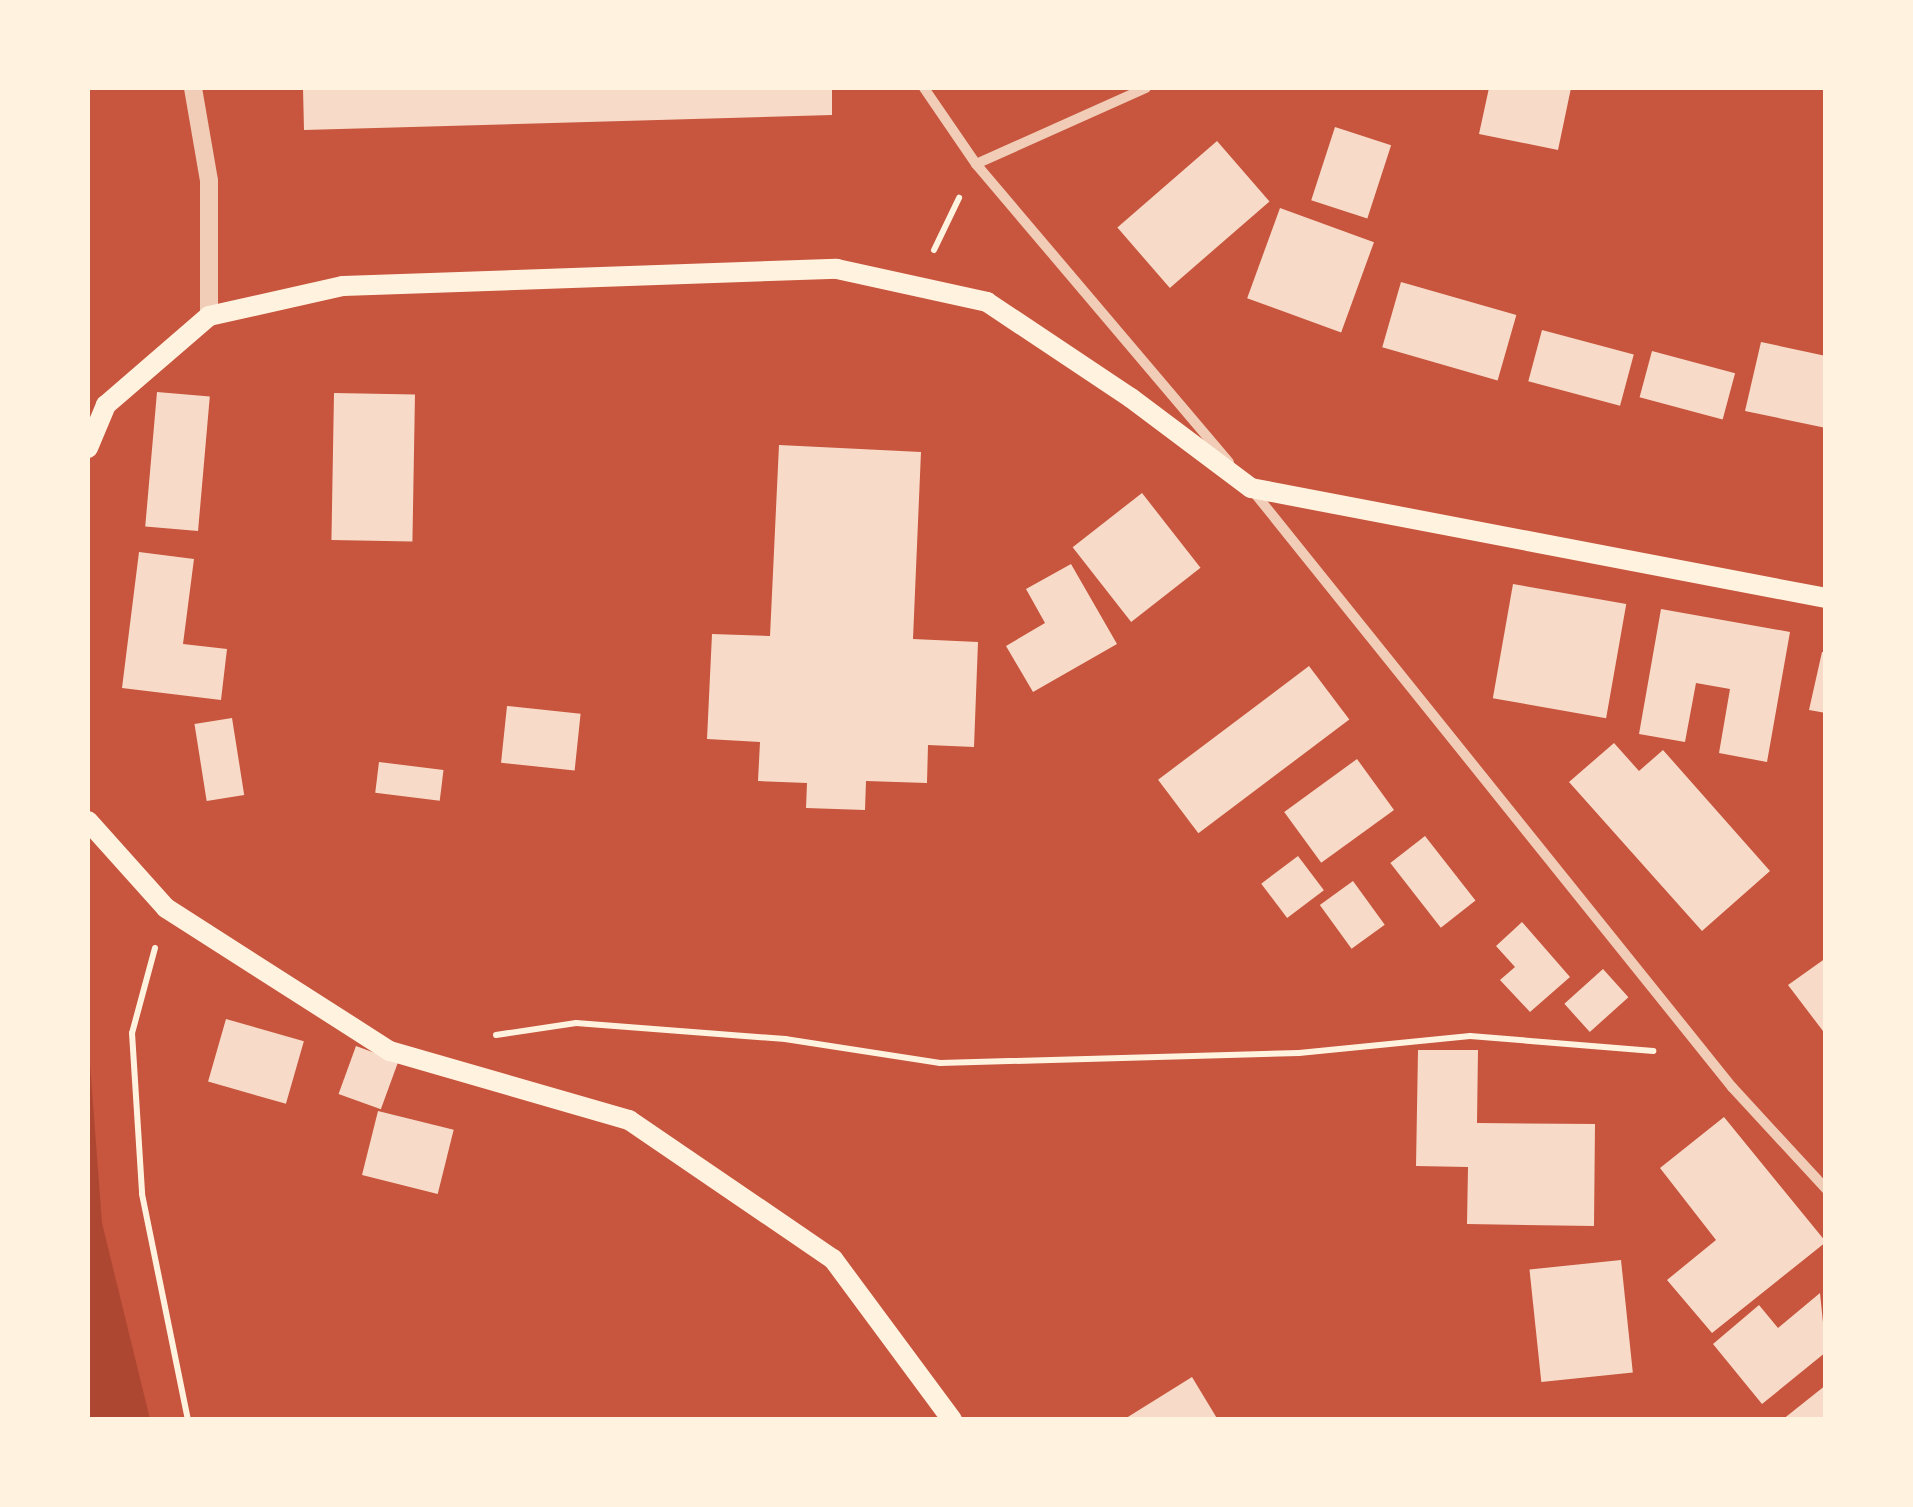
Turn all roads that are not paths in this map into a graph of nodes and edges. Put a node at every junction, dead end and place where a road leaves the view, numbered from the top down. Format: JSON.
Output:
{"nodes":[{"id":1,"x":193,"y":88,"type":"edge"},
{"id":2,"x":924,"y":88,"type":"edge"},
{"id":3,"x":1146,"y":88,"type":"edge"},
{"id":4,"x":976,"y":164,"type":"junction"},
{"id":5,"x":209,"y":316,"type":"junction"},
{"id":6,"x":88,"y":448,"type":"edge"},
{"id":7,"x":1251,"y":488,"type":"junction"},
{"id":8,"x":1826,"y":598,"type":"edge"},
{"id":9,"x":88,"y":822,"type":"edge"},
{"id":10,"x":1826,"y":1189,"type":"edge"},
{"id":11,"x":952,"y":1420,"type":"edge"}],
"edges":[{"from":1,"to":5,"type":"street"},
{"from":2,"to":4,"type":"street"},
{"from":3,"to":4,"type":"street"},
{"from":4,"to":7,"type":"street"},
{"from":5,"to":6,"type":"main road"},
{"from":5,"to":7,"type":"main road"},
{"from":7,"to":8,"type":"main road"},
{"from":7,"to":10,"type":"street"},
{"from":9,"to":11,"type":"main road"}]}
